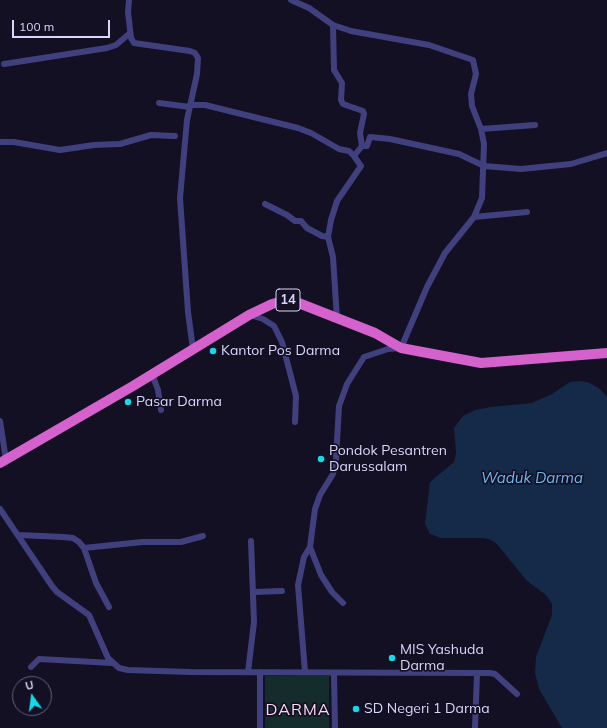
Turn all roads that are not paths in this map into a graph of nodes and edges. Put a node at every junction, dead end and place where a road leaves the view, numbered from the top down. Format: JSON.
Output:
{"nodes":[{"id":1,"x":130,"y":0,"type":"edge"},
{"id":2,"x":291,"y":0,"type":"edge"},
{"id":3,"x":333,"y":25,"type":"junction"},
{"id":4,"x":130,"y":33,"type":"junction"},
{"id":5,"x":4,"y":64,"type":"dead end"},
{"id":6,"x":159,"y":103,"type":"dead end"},
{"id":7,"x":190,"y":106,"type":"junction"},
{"id":8,"x":535,"y":124,"type":"dead end"},
{"id":9,"x":481,"y":129,"type":"junction"},
{"id":10,"x":175,"y":136,"type":"dead end"},
{"id":11,"x":0,"y":142,"type":"edge"},
{"id":12,"x":362,"y":146,"type":"junction"},
{"id":13,"x":607,"y":153,"type":"edge"},
{"id":14,"x":354,"y":156,"type":"junction"},
{"id":15,"x":484,"y":166,"type":"junction"},
{"id":16,"x":265,"y":204,"type":"dead end"},
{"id":17,"x":527,"y":212,"type":"dead end"},
{"id":18,"x":474,"y":217,"type":"junction"},
{"id":19,"x":328,"y":237,"type":"junction"},
{"id":20,"x":249,"y":315,"type":"junction"},
{"id":21,"x":337,"y":319,"type":"junction"},
{"id":22,"x":401,"y":348,"type":"junction"},
{"id":23,"x":193,"y":349,"type":"junction"},
{"id":24,"x":607,"y":353,"type":"edge"},
{"id":25,"x":152,"y":374,"type":"junction"},
{"id":26,"x":161,"y":410,"type":"dead end"},
{"id":27,"x":0,"y":421,"type":"edge"},
{"id":28,"x":294,"y":422,"type":"dead end"},
{"id":29,"x":3,"y":461,"type":"edge"},
{"id":30,"x":0,"y":509,"type":"edge"},
{"id":31,"x":19,"y":535,"type":"junction"},
{"id":32,"x":203,"y":536,"type":"dead end"},
{"id":33,"x":251,"y":540,"type":"dead end"},
{"id":34,"x":310,"y":547,"type":"junction"},
{"id":35,"x":84,"y":548,"type":"junction"},
{"id":36,"x":282,"y":591,"type":"dead end"},
{"id":37,"x":254,"y":592,"type":"junction"},
{"id":38,"x":343,"y":603,"type":"dead end"},
{"id":39,"x":109,"y":607,"type":"dead end"},
{"id":40,"x":112,"y":663,"type":"junction"},
{"id":41,"x":32,"y":666,"type":"dead end"},
{"id":42,"x":248,"y":672,"type":"junction"},
{"id":43,"x":260,"y":672,"type":"junction"},
{"id":44,"x":305,"y":672,"type":"junction"},
{"id":45,"x":334,"y":673,"type":"junction"},
{"id":46,"x":478,"y":674,"type":"junction"},
{"id":47,"x":518,"y":694,"type":"dead end"},
{"id":48,"x":260,"y":728,"type":"edge"},
{"id":49,"x":335,"y":728,"type":"edge"},
{"id":50,"x":474,"y":728,"type":"edge"}],
"edges":[{"from":1,"to":4,"type":"street"},
{"from":2,"to":3,"type":"street"},
{"from":3,"to":9,"type":"street"},
{"from":3,"to":12,"type":"street"},
{"from":4,"to":5,"type":"street"},
{"from":4,"to":7,"type":"street"},
{"from":6,"to":7,"type":"street"},
{"from":7,"to":14,"type":"street"},
{"from":7,"to":23,"type":"street"},
{"from":8,"to":9,"type":"street"},
{"from":9,"to":15,"type":"street"},
{"from":10,"to":11,"type":"street"},
{"from":12,"to":14,"type":"street"},
{"from":12,"to":15,"type":"street"},
{"from":13,"to":15,"type":"street"},
{"from":14,"to":19,"type":"street"},
{"from":15,"to":18,"type":"street"},
{"from":16,"to":19,"type":"street"},
{"from":17,"to":18,"type":"street"},
{"from":18,"to":22,"type":"street"},
{"from":19,"to":21,"type":"street"},
{"from":20,"to":21,"type":"highway","number":"14"},
{"from":20,"to":23,"type":"highway","number":"14"},
{"from":20,"to":28,"type":"street"},
{"from":21,"to":22,"type":"highway","number":"14"},
{"from":22,"to":24,"type":"highway","number":"14"},
{"from":22,"to":34,"type":"street"},
{"from":23,"to":25,"type":"highway","number":"14"},
{"from":25,"to":26,"type":"street"},
{"from":25,"to":29,"type":"highway","number":"14"},
{"from":27,"to":29,"type":"street"},
{"from":30,"to":31,"type":"street"},
{"from":31,"to":35,"type":"street"},
{"from":31,"to":40,"type":"street"},
{"from":32,"to":35,"type":"street"},
{"from":33,"to":37,"type":"street"},
{"from":34,"to":38,"type":"street"},
{"from":34,"to":44,"type":"street"},
{"from":35,"to":39,"type":"street"},
{"from":36,"to":37,"type":"street"},
{"from":37,"to":42,"type":"street"},
{"from":40,"to":41,"type":"street"},
{"from":40,"to":42,"type":"street"},
{"from":42,"to":43,"type":"street"},
{"from":43,"to":44,"type":"street"},
{"from":43,"to":48,"type":"street"},
{"from":44,"to":45,"type":"street"},
{"from":45,"to":46,"type":"street"},
{"from":45,"to":49,"type":"street"},
{"from":46,"to":47,"type":"street"},
{"from":46,"to":50,"type":"street"}]}
